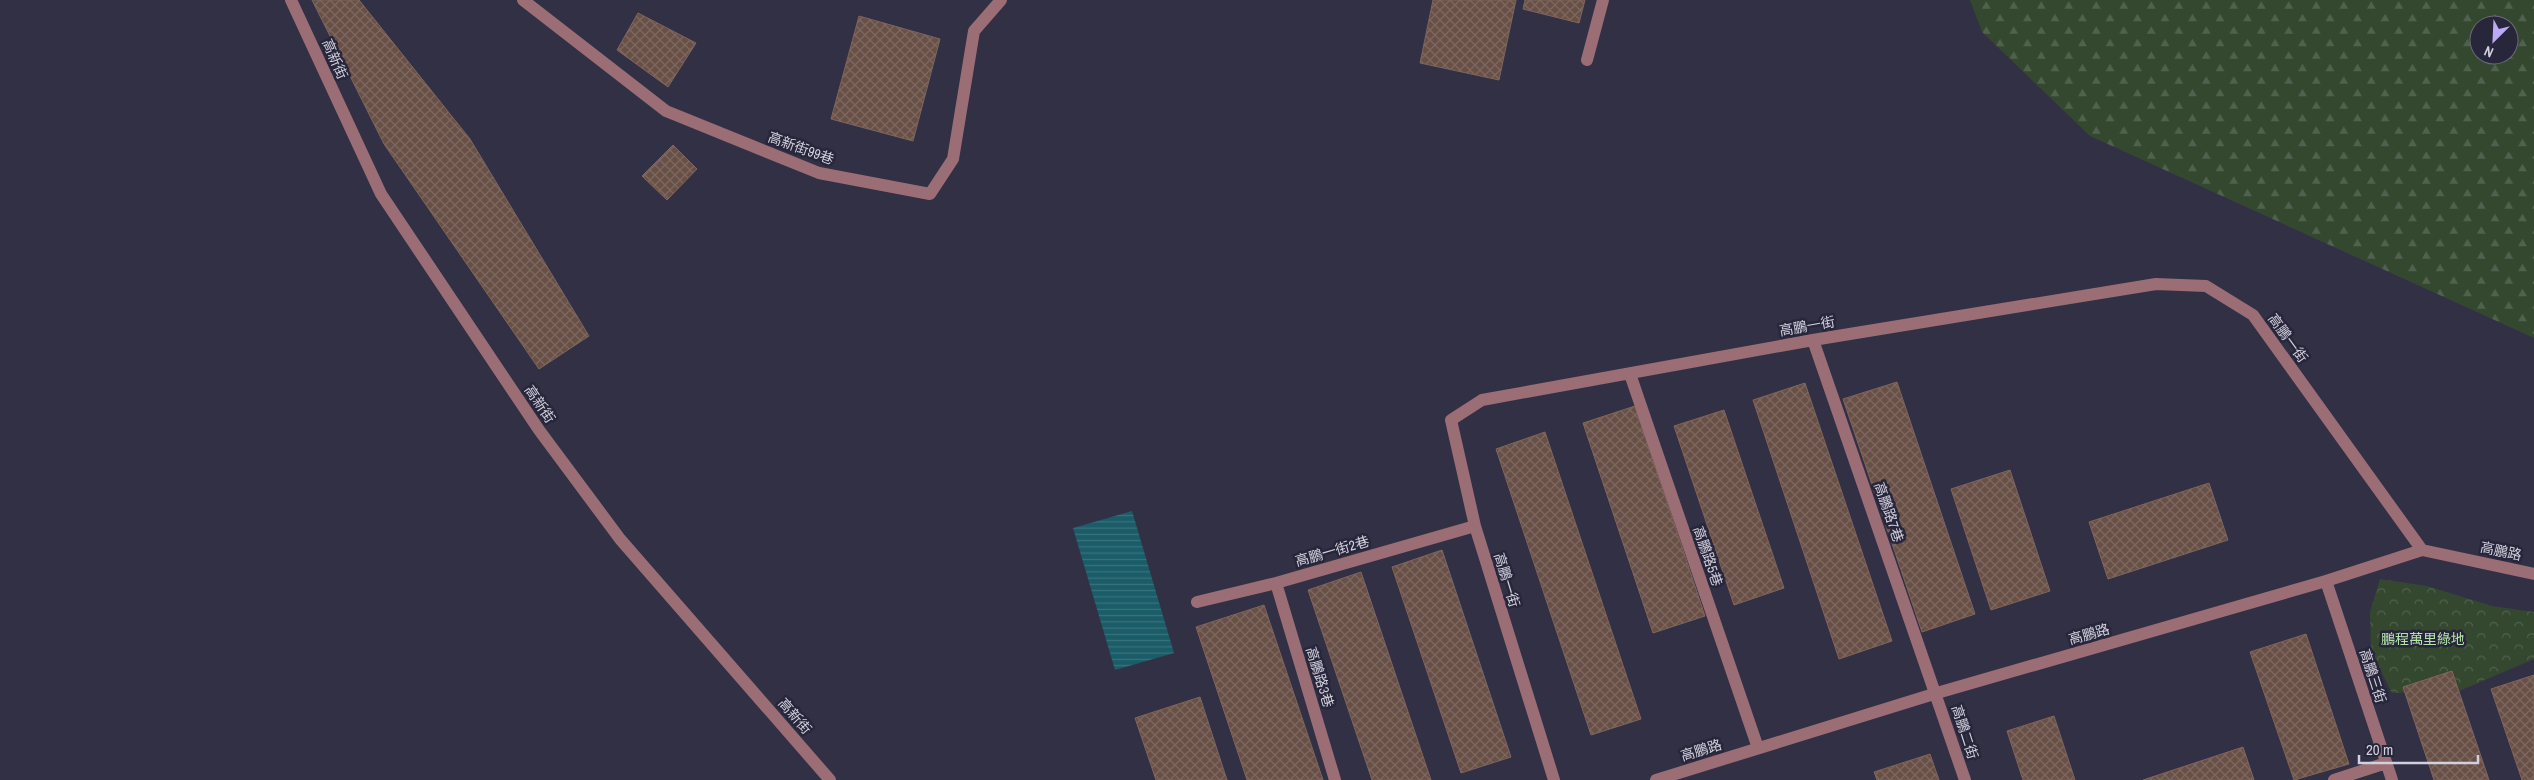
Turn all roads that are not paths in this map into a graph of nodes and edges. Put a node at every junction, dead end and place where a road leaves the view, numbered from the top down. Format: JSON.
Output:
{"nodes":[{"id":1,"x":291,"y":0,"type":"edge"},
{"id":2,"x":523,"y":0,"type":"edge"},
{"id":3,"x":1001,"y":0,"type":"edge"},
{"id":4,"x":1603,"y":0,"type":"edge"},
{"id":5,"x":1587,"y":60,"type":"dead end"},
{"id":6,"x":1813,"y":340,"type":"junction"},
{"id":7,"x":1630,"y":374,"type":"junction"},
{"id":8,"x":1474,"y":526,"type":"junction"},
{"id":9,"x":2422,"y":550,"type":"junction"},
{"id":10,"x":2534,"y":574,"type":"edge"},
{"id":11,"x":2326,"y":581,"type":"junction"},
{"id":12,"x":1276,"y":583,"type":"junction"},
{"id":13,"x":1197,"y":602,"type":"dead end"},
{"id":14,"x":1937,"y":693,"type":"junction"},
{"id":15,"x":1758,"y":748,"type":"junction"},
{"id":16,"x":2386,"y":763,"type":"junction"},
{"id":17,"x":830,"y":780,"type":"edge"},
{"id":18,"x":1335,"y":780,"type":"edge"},
{"id":19,"x":1554,"y":780,"type":"edge"},
{"id":20,"x":1656,"y":780,"type":"edge"},
{"id":21,"x":1965,"y":780,"type":"edge"},
{"id":22,"x":2334,"y":780,"type":"edge"},
{"id":23,"x":2392,"y":780,"type":"edge"}],
"edges":[{"from":1,"to":17,"type":"street","name":"高新街"},
{"from":2,"to":3,"type":"street","name":"高新街99巷"},
{"from":4,"to":5,"type":"street"},
{"from":6,"to":7,"type":"street","name":"高鵬一街"},
{"from":6,"to":9,"type":"street","name":"高鵬一街"},
{"from":6,"to":14,"type":"street","name":"高鵬路7巷"},
{"from":7,"to":8,"type":"street","name":"高鵬一街"},
{"from":7,"to":15,"type":"street","name":"高鵬路5巷"},
{"from":8,"to":12,"type":"street","name":"高鵬一街2巷"},
{"from":8,"to":19,"type":"street","name":"高鵬一街"},
{"from":9,"to":10,"type":"street","name":"高鵬路"},
{"from":9,"to":11,"type":"street","name":"高鵬路"},
{"from":11,"to":14,"type":"street","name":"高鵬路"},
{"from":11,"to":16,"type":"street","name":"高鵬三街"},
{"from":12,"to":13,"type":"street","name":"高鵬一街2巷"},
{"from":12,"to":18,"type":"street","name":"高鵬路3巷"},
{"from":14,"to":15,"type":"street","name":"高鵬路"},
{"from":14,"to":21,"type":"street","name":"高鵬二街"},
{"from":15,"to":20,"type":"street","name":"高鵬路"},
{"from":16,"to":22,"type":"street"},
{"from":16,"to":23,"type":"street","name":"高鵬三街"}]}
